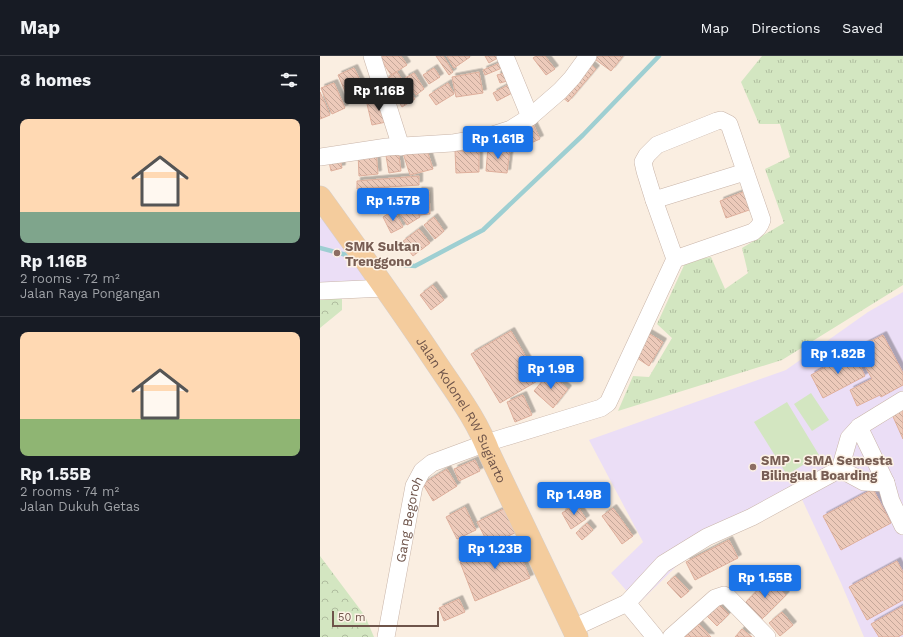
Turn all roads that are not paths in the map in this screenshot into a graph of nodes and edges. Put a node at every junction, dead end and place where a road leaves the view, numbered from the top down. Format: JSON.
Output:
{"nodes":[{"id":1,"x":372,"y":56,"type":"edge"},
{"id":2,"x":504,"y":56,"type":"edge"},
{"id":3,"x":588,"y":56,"type":"edge"},
{"id":4,"x":530,"y":117,"type":"junction"},
{"id":5,"x":401,"y":147,"type":"junction"},
{"id":6,"x":320,"y":157,"type":"edge"},
{"id":7,"x":745,"y":172,"type":"junction"},
{"id":8,"x":320,"y":197,"type":"edge"},
{"id":9,"x":654,"y":200,"type":"junction"},
{"id":10,"x":675,"y":259,"type":"junction"},
{"id":11,"x":385,"y":288,"type":"junction"},
{"id":12,"x":320,"y":291,"type":"edge"},
{"id":13,"x":903,"y":400,"type":"edge"},
{"id":14,"x":858,"y":427,"type":"junction"},
{"id":15,"x":486,"y":443,"type":"junction"},
{"id":16,"x":840,"y":469,"type":"junction"},
{"id":17,"x":886,"y":483,"type":"junction"},
{"id":18,"x":897,"y":498,"type":"edge"},
{"id":19,"x":903,"y":526,"type":"edge"},
{"id":20,"x":627,"y":603,"type":"junction"},
{"id":21,"x":575,"y":632,"type":"edge"},
{"id":22,"x":386,"y":637,"type":"edge"},
{"id":23,"x":655,"y":637,"type":"edge"},
{"id":24,"x":671,"y":637,"type":"edge"},
{"id":25,"x":767,"y":637,"type":"edge"}],
"edges":[{"from":1,"to":5,"type":"street"},
{"from":2,"to":4,"type":"street"},
{"from":3,"to":4,"type":"street"},
{"from":4,"to":5,"type":"street"},
{"from":5,"to":6,"type":"street"},
{"from":7,"to":9,"type":"street"},
{"from":7,"to":9,"type":"street"},
{"from":7,"to":10,"type":"street"},
{"from":8,"to":11,"type":"main road","name":"Jalan Kolonel RW Sugiarto"},
{"from":9,"to":10,"type":"street"},
{"from":10,"to":15,"type":"street","name":"Gang Begoroh"},
{"from":11,"to":12,"type":"street"},
{"from":11,"to":15,"type":"main road","name":"Jalan Kolonel RW Sugiarto"},
{"from":13,"to":14,"type":"street"},
{"from":14,"to":16,"type":"street"},
{"from":14,"to":17,"type":"street"},
{"from":15,"to":21,"type":"main road","name":"Jalan Kolonel RW Sugiarto"},
{"from":15,"to":22,"type":"street","name":"Gang Begoroh"},
{"from":16,"to":17,"type":"street"},
{"from":16,"to":20,"type":"street"},
{"from":17,"to":18,"type":"street"},
{"from":18,"to":19,"type":"street"},
{"from":20,"to":21,"type":"street"},
{"from":20,"to":23,"type":"street"},
{"from":24,"to":25,"type":"street"}]}
